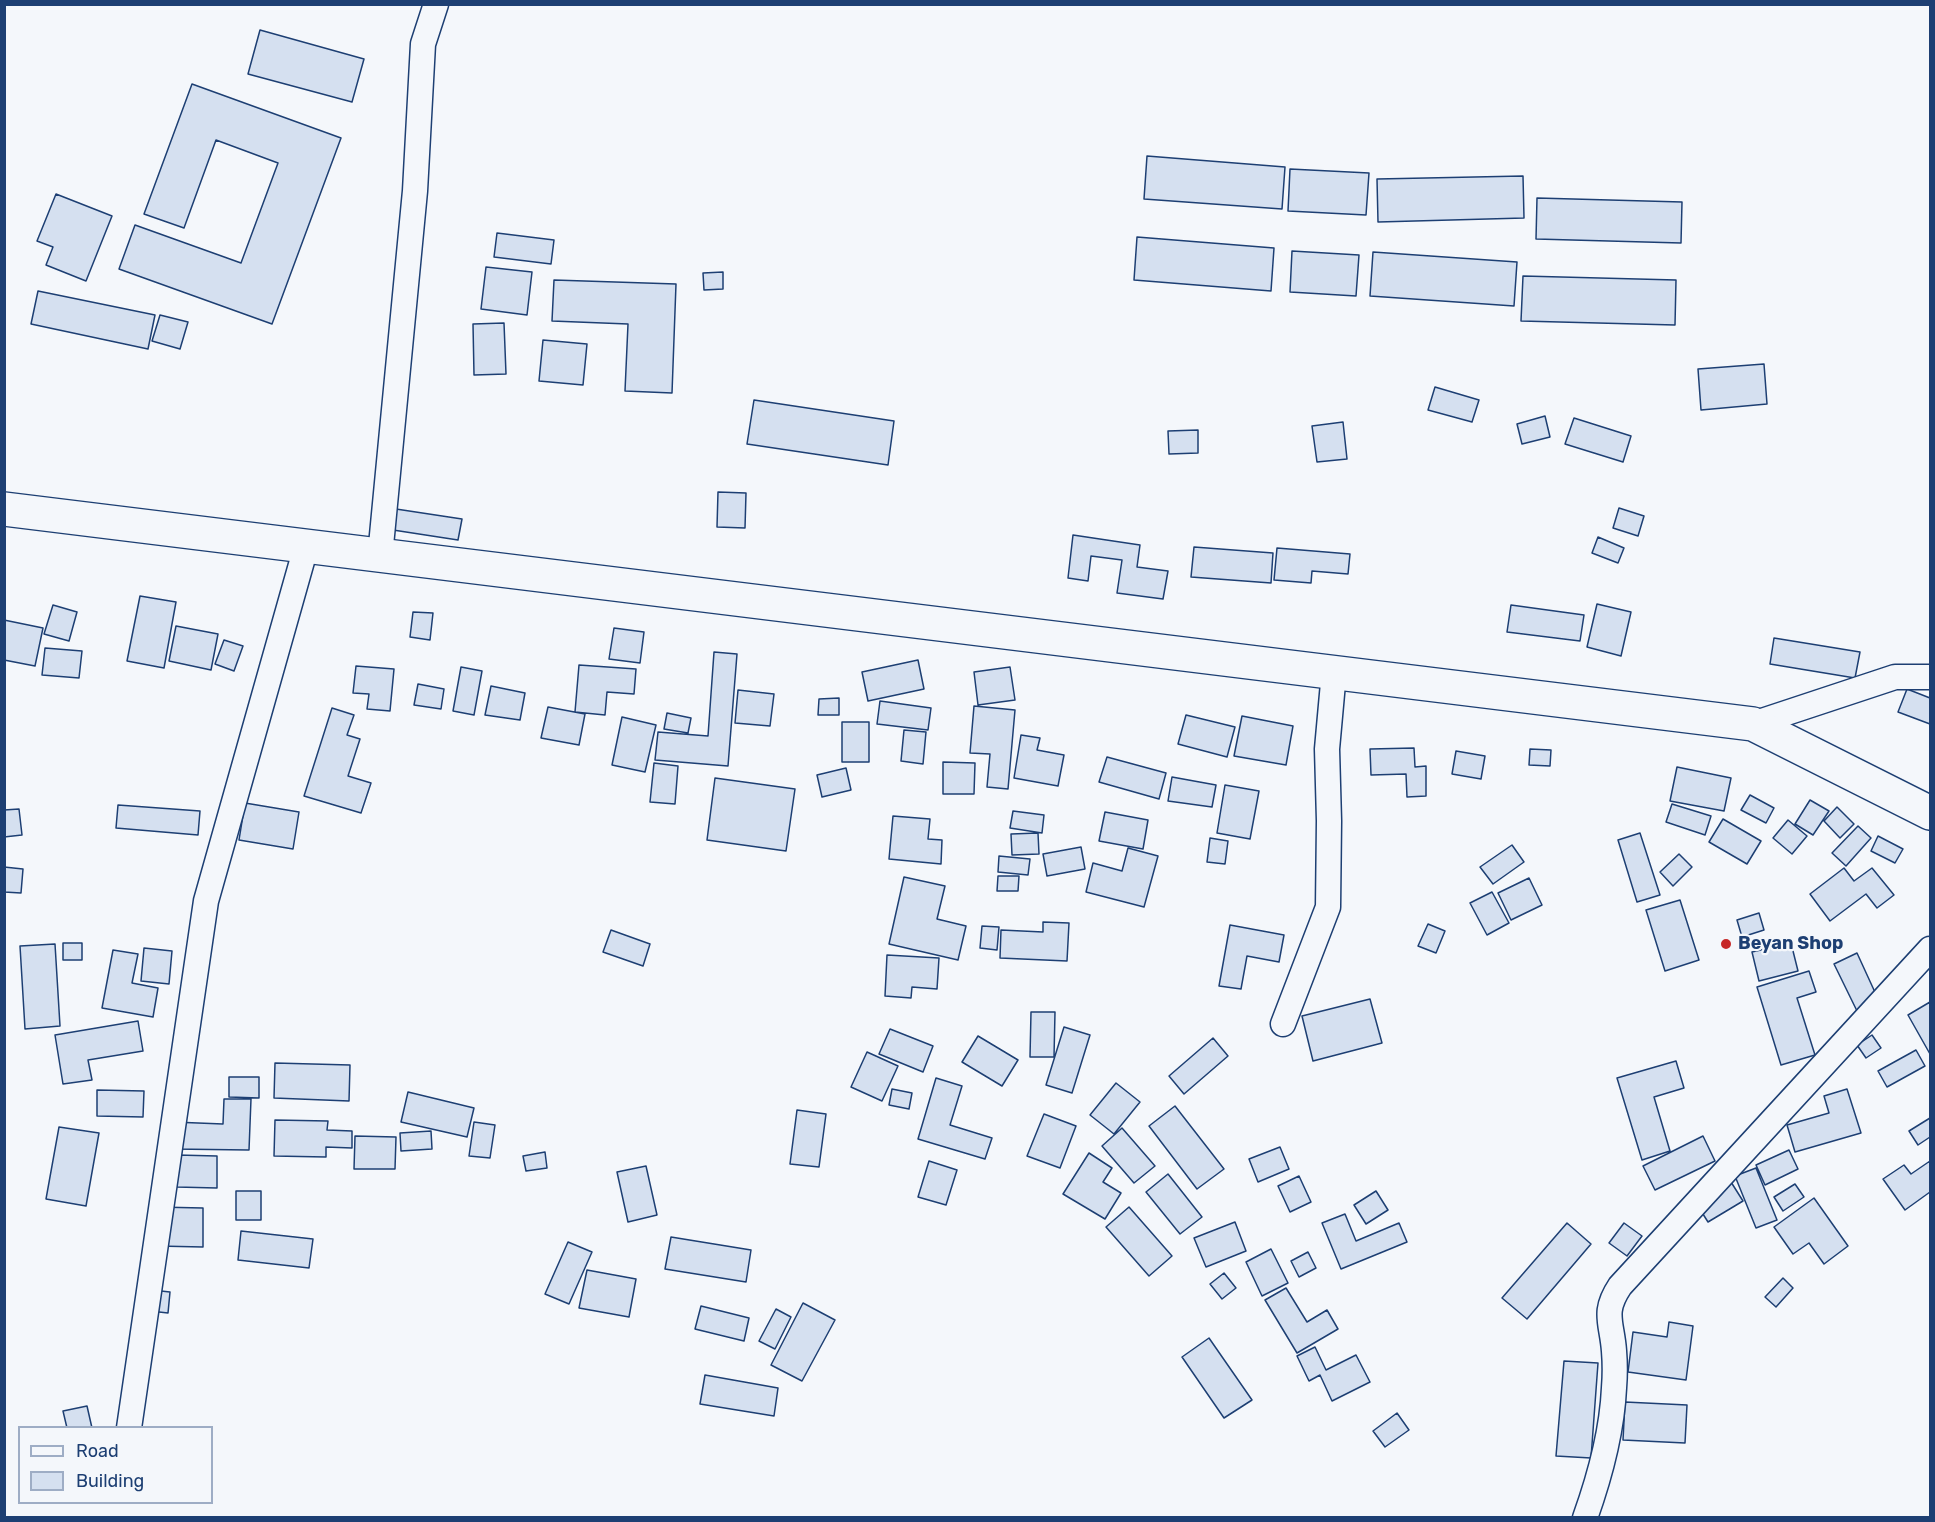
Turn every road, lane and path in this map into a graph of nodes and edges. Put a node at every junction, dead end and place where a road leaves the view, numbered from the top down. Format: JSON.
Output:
{"nodes":[{"id":1,"x":435,"y":4,"type":"edge"},
{"id":2,"x":4,"y":509,"type":"edge"},
{"id":3,"x":306,"y":547,"type":"junction"},
{"id":4,"x":380,"y":556,"type":"junction"},
{"id":5,"x":1334,"y":672,"type":"junction"},
{"id":6,"x":1930,"y":677,"type":"edge"},
{"id":7,"x":1753,"y":724,"type":"junction"},
{"id":8,"x":1930,"y":813,"type":"edge"},
{"id":9,"x":1930,"y":949,"type":"edge"},
{"id":10,"x":1283,"y":1024,"type":"dead end"},
{"id":11,"x":129,"y":1426,"type":"edge"},
{"id":12,"x":1585,"y":1518,"type":"edge"}],
"edges":[{"from":1,"to":4,"type":"street"},
{"from":2,"to":3,"type":"highway"},
{"from":3,"to":4,"type":"highway"},
{"from":3,"to":11,"type":"street"},
{"from":4,"to":5,"type":"highway"},
{"from":5,"to":7,"type":"highway"},
{"from":5,"to":10,"type":"street"},
{"from":6,"to":7,"type":"street"},
{"from":7,"to":8,"type":"highway"},
{"from":9,"to":12,"type":"street"}]}
